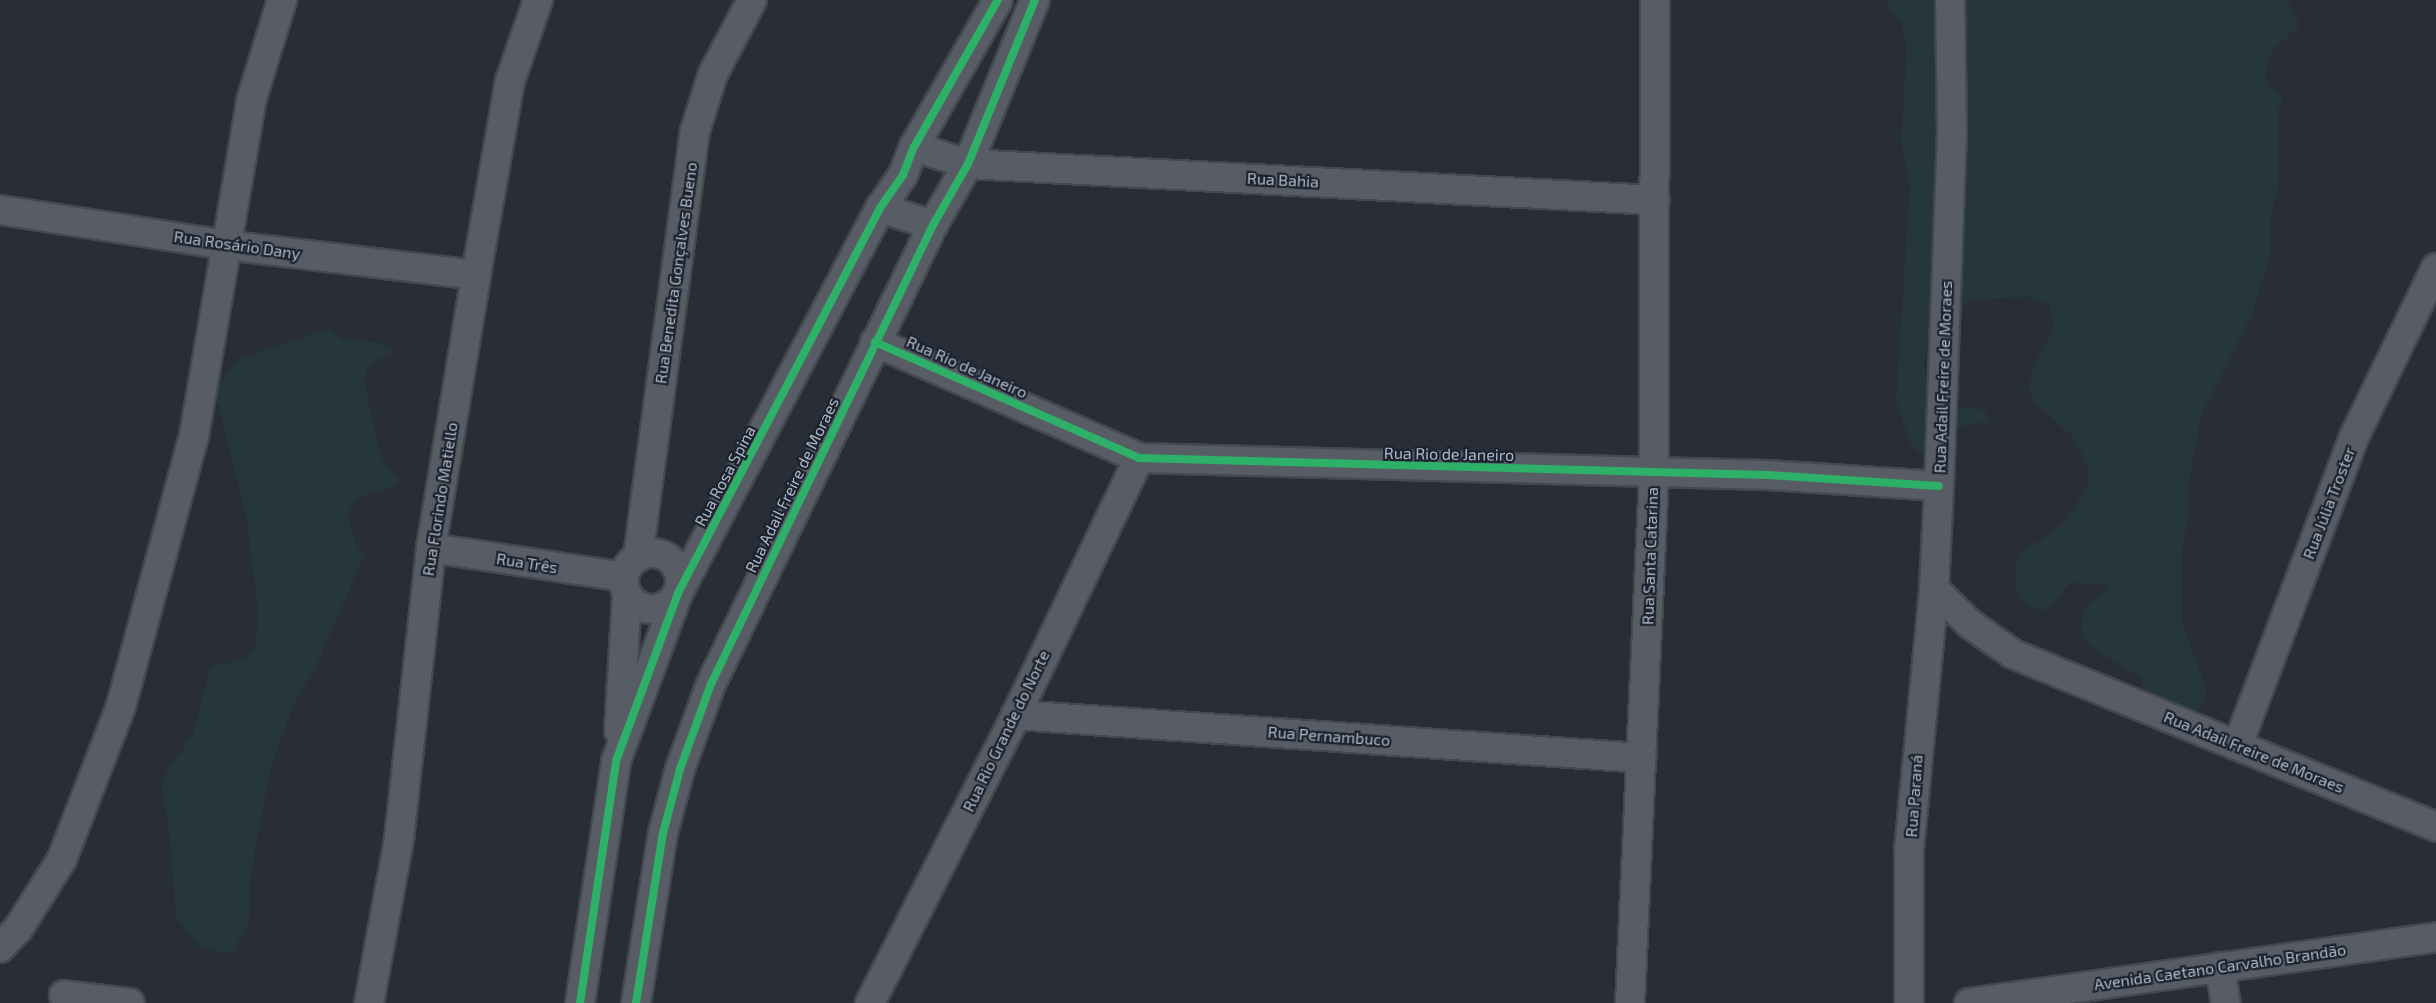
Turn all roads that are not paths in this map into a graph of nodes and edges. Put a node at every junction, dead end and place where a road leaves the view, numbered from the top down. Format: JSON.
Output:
{"nodes":[{"id":1,"x":282,"y":0,"type":"edge"},
{"id":2,"x":538,"y":0,"type":"edge"},
{"id":3,"x":752,"y":0,"type":"edge"},
{"id":4,"x":998,"y":0,"type":"edge"},
{"id":5,"x":1035,"y":0,"type":"edge"},
{"id":6,"x":1655,"y":0,"type":"edge"},
{"id":7,"x":1950,"y":0,"type":"edge"},
{"id":8,"x":914,"y":147,"type":"junction"},
{"id":9,"x":968,"y":164,"type":"junction"},
{"id":10,"x":1655,"y":200,"type":"junction"},
{"id":11,"x":880,"y":208,"type":"junction"},
{"id":12,"x":0,"y":210,"type":"edge"},
{"id":13,"x":933,"y":225,"type":"junction"},
{"id":14,"x":225,"y":245,"type":"junction"},
{"id":15,"x":2436,"y":268,"type":"edge"},
{"id":16,"x":476,"y":275,"type":"junction"},
{"id":17,"x":875,"y":342,"type":"junction"},
{"id":18,"x":1139,"y":458,"type":"junction"},
{"id":19,"x":1654,"y":475,"type":"junction"},
{"id":20,"x":1939,"y":486,"type":"junction"},
{"id":21,"x":430,"y":548,"type":"junction"},
{"id":22,"x":630,"y":576,"type":"junction"},
{"id":23,"x":1934,"y":589,"type":"junction"},
{"id":24,"x":678,"y":593,"type":"junction"},
{"id":25,"x":1016,"y":715,"type":"junction"},
{"id":26,"x":2238,"y":744,"type":"junction"},
{"id":27,"x":1642,"y":758,"type":"junction"},
{"id":28,"x":616,"y":761,"type":"junction"},
{"id":29,"x":2436,"y":827,"type":"edge"},
{"id":30,"x":2436,"y":937,"type":"edge"},
{"id":31,"x":0,"y":948,"type":"edge"},
{"id":32,"x":2220,"y":967,"type":"junction"},
{"id":33,"x":64,"y":995,"type":"dead end"},
{"id":34,"x":130,"y":1003,"type":"edge"},
{"id":35,"x":369,"y":1003,"type":"edge"},
{"id":36,"x":579,"y":1003,"type":"edge"},
{"id":37,"x":636,"y":1003,"type":"edge"},
{"id":38,"x":870,"y":1003,"type":"edge"},
{"id":39,"x":1630,"y":1003,"type":"edge"},
{"id":40,"x":1909,"y":1003,"type":"edge"},
{"id":41,"x":1969,"y":1003,"type":"edge"},
{"id":42,"x":2226,"y":1003,"type":"edge"}],
"edges":[{"from":1,"to":14,"type":"street"},
{"from":2,"to":16,"type":"street","name":"Rua Florindo Matiello"},
{"from":3,"to":22,"type":"street","name":"Rua Benedita Gonçalves Bueno"},
{"from":4,"to":8,"type":"street","name":"Rua Rosa Spina"},
{"from":5,"to":9,"type":"street","name":"Rua Adail Freire de Moraes"},
{"from":6,"to":10,"type":"street","name":"Rua Santa Catarina"},
{"from":7,"to":20,"type":"street","name":"Rua Adail Freire de Moraes"},
{"from":8,"to":9,"type":"street","name":"Rua Bahia"},
{"from":8,"to":11,"type":"street","name":"Rua Rosa Spina"},
{"from":9,"to":10,"type":"street","name":"Rua Bahia"},
{"from":9,"to":13,"type":"street","name":"Rua Adail Freire de Moraes"},
{"from":10,"to":19,"type":"street","name":"Rua Santa Catarina"},
{"from":11,"to":13,"type":"street"},
{"from":11,"to":24,"type":"street","name":"Rua Rosa Spina"},
{"from":12,"to":14,"type":"street","name":"Rua Rosário Dany"},
{"from":13,"to":17,"type":"street","name":"Rua Adail Freire de Moraes"},
{"from":14,"to":16,"type":"street","name":"Rua Rosário Dany"},
{"from":14,"to":31,"type":"street"},
{"from":15,"to":26,"type":"street","name":"Rua Júlia Troster"},
{"from":16,"to":21,"type":"street","name":"Rua Florindo Matiello"},
{"from":17,"to":18,"type":"street","name":"Rua Rio de Janeiro"},
{"from":17,"to":37,"type":"street","name":"Rua Adail Freire de Moraes"},
{"from":18,"to":19,"type":"street","name":"Rua Rio de Janeiro"},
{"from":18,"to":25,"type":"street","name":"Rua Rio Grande do Norte"},
{"from":19,"to":20,"type":"street","name":"Rua Rio de Janeiro"},
{"from":19,"to":27,"type":"street","name":"Rua Santa Catarina"},
{"from":20,"to":23,"type":"street","name":"Rua Adail Freire de Moraes"},
{"from":21,"to":22,"type":"street","name":"Rua Três"},
{"from":21,"to":35,"type":"street","name":"Rua Florindo Matiello"},
{"from":22,"to":24,"type":"street"},
{"from":22,"to":24,"type":"street"},
{"from":22,"to":28,"type":"street","name":"Rua Benedita Gonçalves Bueno"},
{"from":23,"to":26,"type":"street","name":"Rua Adail Freire de Moraes"},
{"from":23,"to":40,"type":"street","name":"Rua Paraná"},
{"from":24,"to":28,"type":"street","name":"Rua Rosa Spina"},
{"from":25,"to":27,"type":"street","name":"Rua Pernambuco"},
{"from":25,"to":38,"type":"street","name":"Rua Rio Grande do Norte"},
{"from":26,"to":29,"type":"street","name":"Rua Adail Freire de Moraes"},
{"from":27,"to":39,"type":"street","name":"Rua Santa Catarina"},
{"from":28,"to":36,"type":"street","name":"Rua Rosa Spina"},
{"from":30,"to":32,"type":"street","name":"Avenida Caetano Carvalho Brandão"},
{"from":32,"to":41,"type":"street","name":"Avenida Caetano Carvalho Brandão"},
{"from":32,"to":42,"type":"street"},
{"from":33,"to":34,"type":"street"}]}
